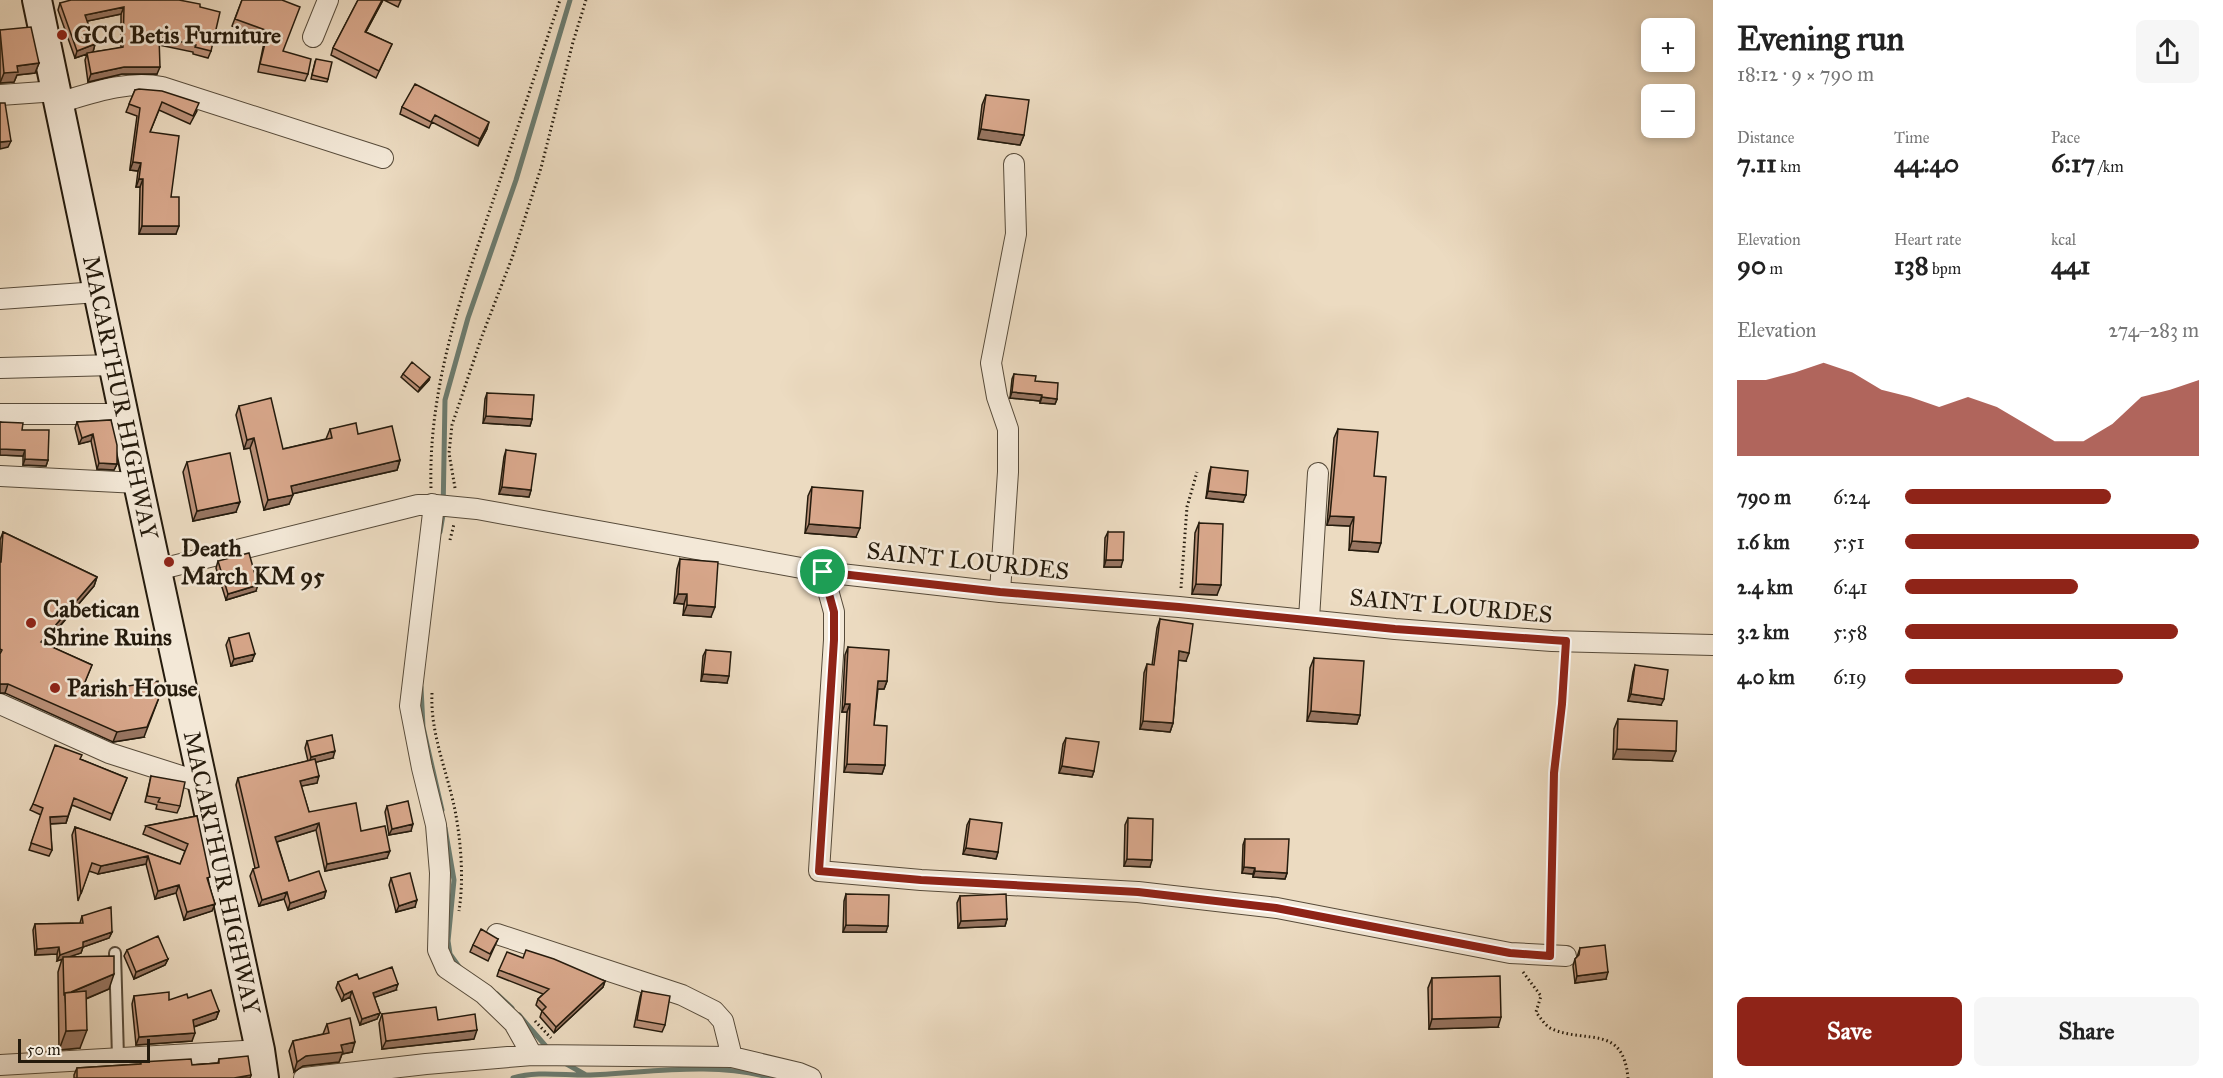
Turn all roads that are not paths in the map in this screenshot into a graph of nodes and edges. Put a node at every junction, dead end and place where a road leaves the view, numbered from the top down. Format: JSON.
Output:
{"nodes":[{"id":1,"x":37,"y":0,"type":"edge"},
{"id":2,"x":328,"y":0,"type":"edge"},
{"id":3,"x":313,"y":37,"type":"dead end"},
{"id":4,"x":0,"y":95,"type":"edge"},
{"id":5,"x":58,"y":97,"type":"junction"},
{"id":6,"x":383,"y":158,"type":"dead end"},
{"id":7,"x":1014,"y":164,"type":"dead end"},
{"id":8,"x":98,"y":292,"type":"junction"},
{"id":9,"x":0,"y":299,"type":"edge"},
{"id":10,"x":114,"y":365,"type":"junction"},
{"id":11,"x":0,"y":368,"type":"edge"},
{"id":12,"x":0,"y":414,"type":"edge"},
{"id":13,"x":123,"y":414,"type":"junction"},
{"id":14,"x":1318,"y":473,"type":"dead end"},
{"id":15,"x":0,"y":477,"type":"edge"},
{"id":16,"x":138,"y":483,"type":"junction"},
{"id":17,"x":445,"y":505,"type":"junction"},
{"id":18,"x":157,"y":570,"type":"junction"},
{"id":19,"x":823,"y":572,"type":"junction"},
{"id":20,"x":1000,"y":592,"type":"junction"},
{"id":21,"x":1309,"y":620,"type":"junction"},
{"id":22,"x":1713,"y":645,"type":"edge"},
{"id":23,"x":0,"y":704,"type":"edge"},
{"id":24,"x":203,"y":783,"type":"junction"},
{"id":25,"x":497,"y":934,"type":"dead end"},
{"id":26,"x":116,"y":953,"type":"dead end"},
{"id":27,"x":1558,"y":956,"type":"road end"},
{"id":28,"x":260,"y":1050,"type":"junction"},
{"id":29,"x":538,"y":1056,"type":"junction"},
{"id":30,"x":118,"y":1057,"type":"junction"},
{"id":31,"x":732,"y":1057,"type":"junction"},
{"id":32,"x":0,"y":1065,"type":"edge"},
{"id":33,"x":264,"y":1078,"type":"edge"},
{"id":34,"x":304,"y":1078,"type":"edge"},
{"id":35,"x":811,"y":1078,"type":"edge"}],
"edges":[{"from":1,"to":5,"type":"main road","name":"MACARTHUR HIGHWAY"},
{"from":2,"to":3,"type":"street"},
{"from":4,"to":5,"type":"street"},
{"from":5,"to":6,"type":"street"},
{"from":5,"to":8,"type":"main road","name":"MACARTHUR HIGHWAY"},
{"from":7,"to":20,"type":"street"},
{"from":8,"to":9,"type":"street"},
{"from":8,"to":10,"type":"main road","name":"MACARTHUR HIGHWAY"},
{"from":10,"to":11,"type":"street"},
{"from":10,"to":13,"type":"main road","name":"MACARTHUR HIGHWAY"},
{"from":12,"to":13,"type":"street"},
{"from":13,"to":16,"type":"main road","name":"MACARTHUR HIGHWAY"},
{"from":14,"to":21,"type":"street"},
{"from":15,"to":16,"type":"street"},
{"from":16,"to":18,"type":"main road","name":"MACARTHUR HIGHWAY"},
{"from":17,"to":18,"type":"street","name":"SAINT LOURDES"},
{"from":17,"to":19,"type":"street","name":"SAINT LOURDES"},
{"from":17,"to":29,"type":"street"},
{"from":18,"to":24,"type":"main road","name":"MACARTHUR HIGHWAY"},
{"from":19,"to":20,"type":"street","name":"SAINT LOURDES"},
{"from":19,"to":27,"type":"street"},
{"from":20,"to":21,"type":"street","name":"SAINT LOURDES"},
{"from":21,"to":22,"type":"street","name":"SAINT LOURDES"},
{"from":23,"to":24,"type":"street"},
{"from":24,"to":28,"type":"main road","name":"MACARTHUR HIGHWAY"},
{"from":25,"to":31,"type":"street"},
{"from":26,"to":30,"type":"lane"},
{"from":28,"to":30,"type":"street"},
{"from":28,"to":33,"type":"main road","name":"MACARTHUR HIGHWAY"},
{"from":29,"to":31,"type":"street"},
{"from":29,"to":34,"type":"street"},
{"from":30,"to":32,"type":"street"},
{"from":31,"to":35,"type":"street"}]}
